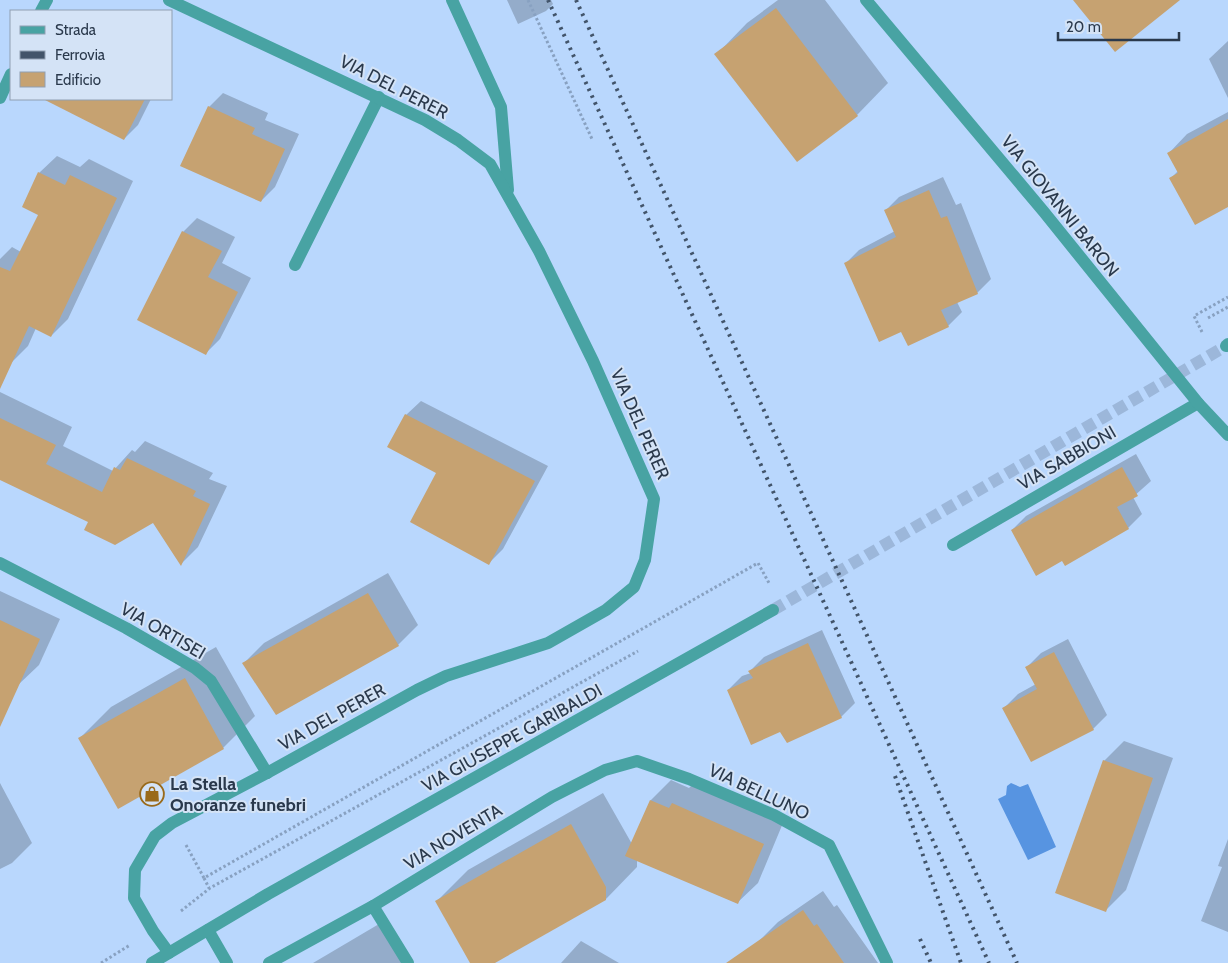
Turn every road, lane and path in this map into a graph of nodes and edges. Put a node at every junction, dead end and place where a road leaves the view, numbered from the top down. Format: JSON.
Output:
{"nodes":[{"id":1,"x":169,"y":0,"type":"edge"},
{"id":2,"x":452,"y":0,"type":"edge"},
{"id":3,"x":528,"y":0,"type":"edge"},
{"id":4,"x":866,"y":0,"type":"edge"},
{"id":5,"x":10,"y":76,"type":"edge"},
{"id":6,"x":379,"y":97,"type":"junction"},
{"id":7,"x":0,"y":98,"type":"edge"},
{"id":8,"x":592,"y":139,"type":"dead end"},
{"id":9,"x":508,"y":192,"type":"junction"},
{"id":10,"x":295,"y":265,"type":"dead end"},
{"id":11,"x":1228,"y":307,"type":"edge"},
{"id":12,"x":1208,"y":318,"type":"dead end"},
{"id":13,"x":1198,"y":402,"type":"junction"},
{"id":14,"x":1228,"y":434,"type":"edge"},
{"id":15,"x":953,"y":545,"type":"dead end"},
{"id":16,"x":0,"y":563,"type":"edge"},
{"id":17,"x":772,"y":610,"type":"tunnel mouth"},
{"id":18,"x":646,"y":646,"type":"dead end"},
{"id":19,"x":267,"y":773,"type":"junction"},
{"id":20,"x":552,"y":797,"type":"joint"},
{"id":21,"x":204,"y":878,"type":"dead end"},
{"id":22,"x":210,"y":888,"type":"junction"},
{"id":23,"x":373,"y":906,"type":"junction"},
{"id":24,"x":208,"y":930,"type":"junction"},
{"id":25,"x":153,"y":931,"type":"junction"},
{"id":26,"x":169,"y":953,"type":"junction"},
{"id":27,"x":101,"y":963,"type":"edge"},
{"id":28,"x":152,"y":963,"type":"edge"},
{"id":29,"x":227,"y":963,"type":"edge"},
{"id":30,"x":269,"y":963,"type":"edge"},
{"id":31,"x":408,"y":963,"type":"edge"},
{"id":32,"x":887,"y":963,"type":"edge"}],
"edges":[{"from":1,"to":6,"type":"street","name":"VIA DEL PERER"},
{"from":2,"to":9,"type":"street"},
{"from":3,"to":8,"type":"path"},
{"from":4,"to":13,"type":"street","name":"VIA GIOVANNI BARON"},
{"from":5,"to":7,"type":"street"},
{"from":6,"to":9,"type":"street","name":"VIA DEL PERER"},
{"from":6,"to":10,"type":"street"},
{"from":9,"to":19,"type":"street","name":"VIA DEL PERER"},
{"from":11,"to":12,"type":"path"},
{"from":13,"to":14,"type":"street","name":"VIA GIOVANNI BARON"},
{"from":13,"to":15,"type":"street","name":"VIA SABBIONI"},
{"from":16,"to":19,"type":"street","name":"VIA ORTISEI"},
{"from":17,"to":24,"type":"street","name":"VIA GIUSEPPE GARIBALDI"},
{"from":18,"to":22,"type":"path"},
{"from":19,"to":25,"type":"street","name":"VIA DEL PERER"},
{"from":20,"to":23,"type":"street","name":"VIA NOVENTA"},
{"from":20,"to":32,"type":"street","name":"VIA BELLUNO"},
{"from":21,"to":22,"type":"path"},
{"from":22,"to":25,"type":"path"},
{"from":23,"to":30,"type":"street"},
{"from":23,"to":31,"type":"street"},
{"from":24,"to":26,"type":"street"},
{"from":24,"to":29,"type":"street"},
{"from":25,"to":26,"type":"street","name":"VIA DEL PERER"},
{"from":25,"to":27,"type":"path"},
{"from":26,"to":28,"type":"street"}]}
